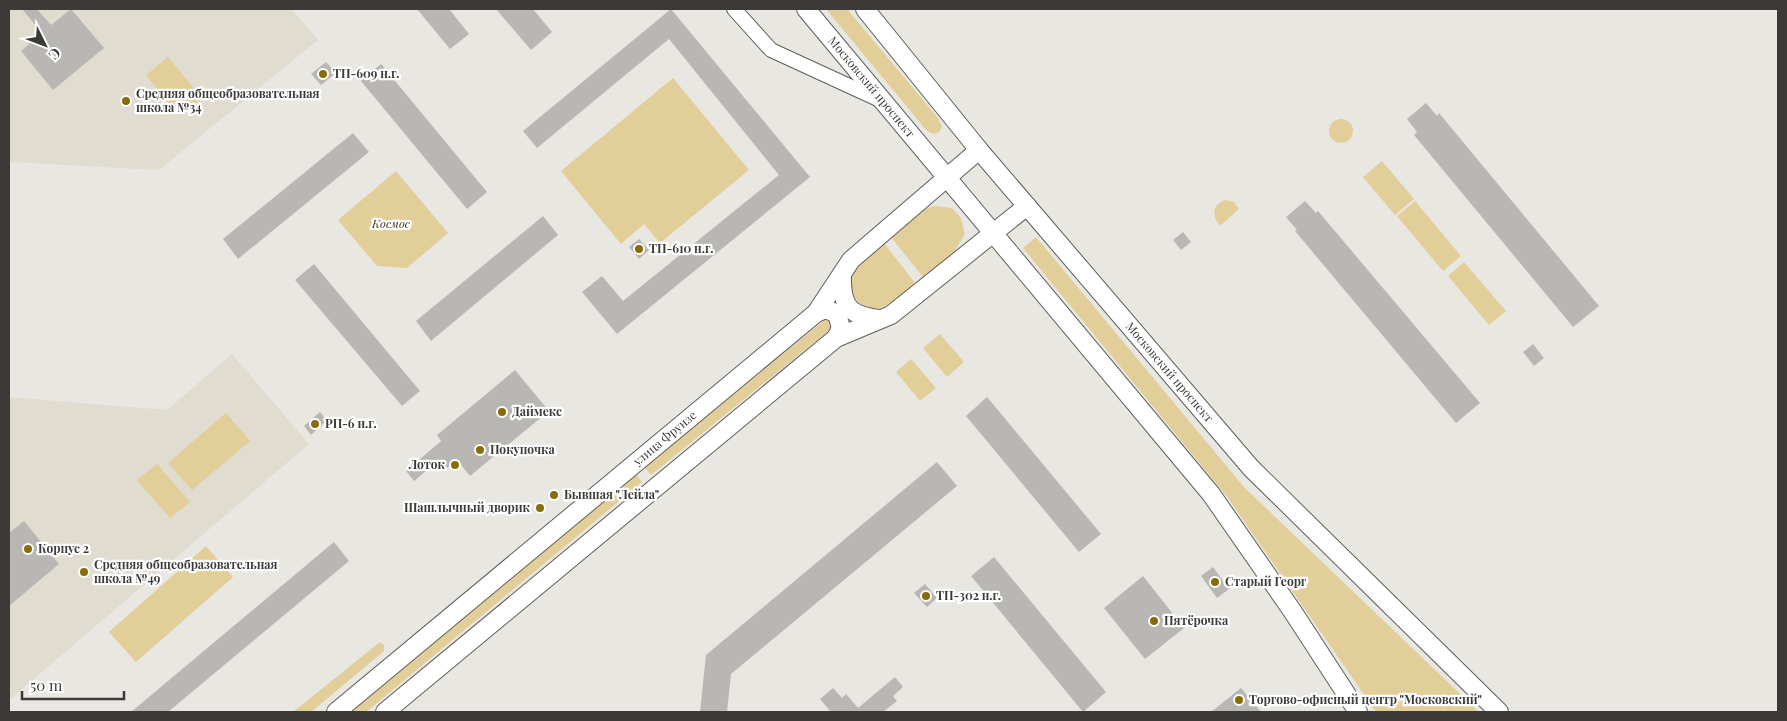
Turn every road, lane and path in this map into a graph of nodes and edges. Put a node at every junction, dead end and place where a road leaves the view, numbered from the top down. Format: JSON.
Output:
{"nodes":[{"id":1,"x":734,"y":9,"type":"edge"},
{"id":2,"x":806,"y":9,"type":"edge"},
{"id":3,"x":865,"y":9,"type":"edge"},
{"id":4,"x":882,"y":101,"type":"junction"},
{"id":5,"x":979,"y":150,"type":"junction"},
{"id":6,"x":945,"y":178,"type":"junction"},
{"id":7,"x":1027,"y":206,"type":"junction"},
{"id":8,"x":993,"y":234,"type":"junction"},
{"id":9,"x":842,"y":273,"type":"junction"},
{"id":10,"x":816,"y":313,"type":"junction"},
{"id":11,"x":880,"y":319,"type":"junction"},
{"id":12,"x":836,"y":338,"type":"junction"},
{"id":13,"x":336,"y":712,"type":"edge"},
{"id":14,"x":385,"y":712,"type":"edge"},
{"id":15,"x":1358,"y":712,"type":"edge"},
{"id":16,"x":1499,"y":712,"type":"edge"}],
"edges":[{"from":1,"to":4,"type":"street"},
{"from":2,"to":4,"type":"main road","name":"Московский проспект"},
{"from":3,"to":5,"type":"main road","name":"Московский проспект"},
{"from":4,"to":6,"type":"main road","name":"Московский проспект"},
{"from":5,"to":6,"type":"main road","name":"улица Фрунзе"},
{"from":5,"to":7,"type":"main road","name":"Московский проспект"},
{"from":6,"to":8,"type":"main road","name":"Московский проспект"},
{"from":6,"to":9,"type":"main road","name":"улица Фрунзе"},
{"from":7,"to":8,"type":"main road"},
{"from":7,"to":16,"type":"main road","name":"Московский проспект"},
{"from":8,"to":11,"type":"main road"},
{"from":8,"to":15,"type":"main road","name":"Московский проспект"},
{"from":9,"to":10,"type":"main road","name":"улица Фрунзе"},
{"from":9,"to":11,"type":"main road"},
{"from":10,"to":12,"type":"main road"},
{"from":10,"to":13,"type":"main road","name":"улица Фрунзе"},
{"from":11,"to":12,"type":"main road"},
{"from":12,"to":14,"type":"main road"}]}
